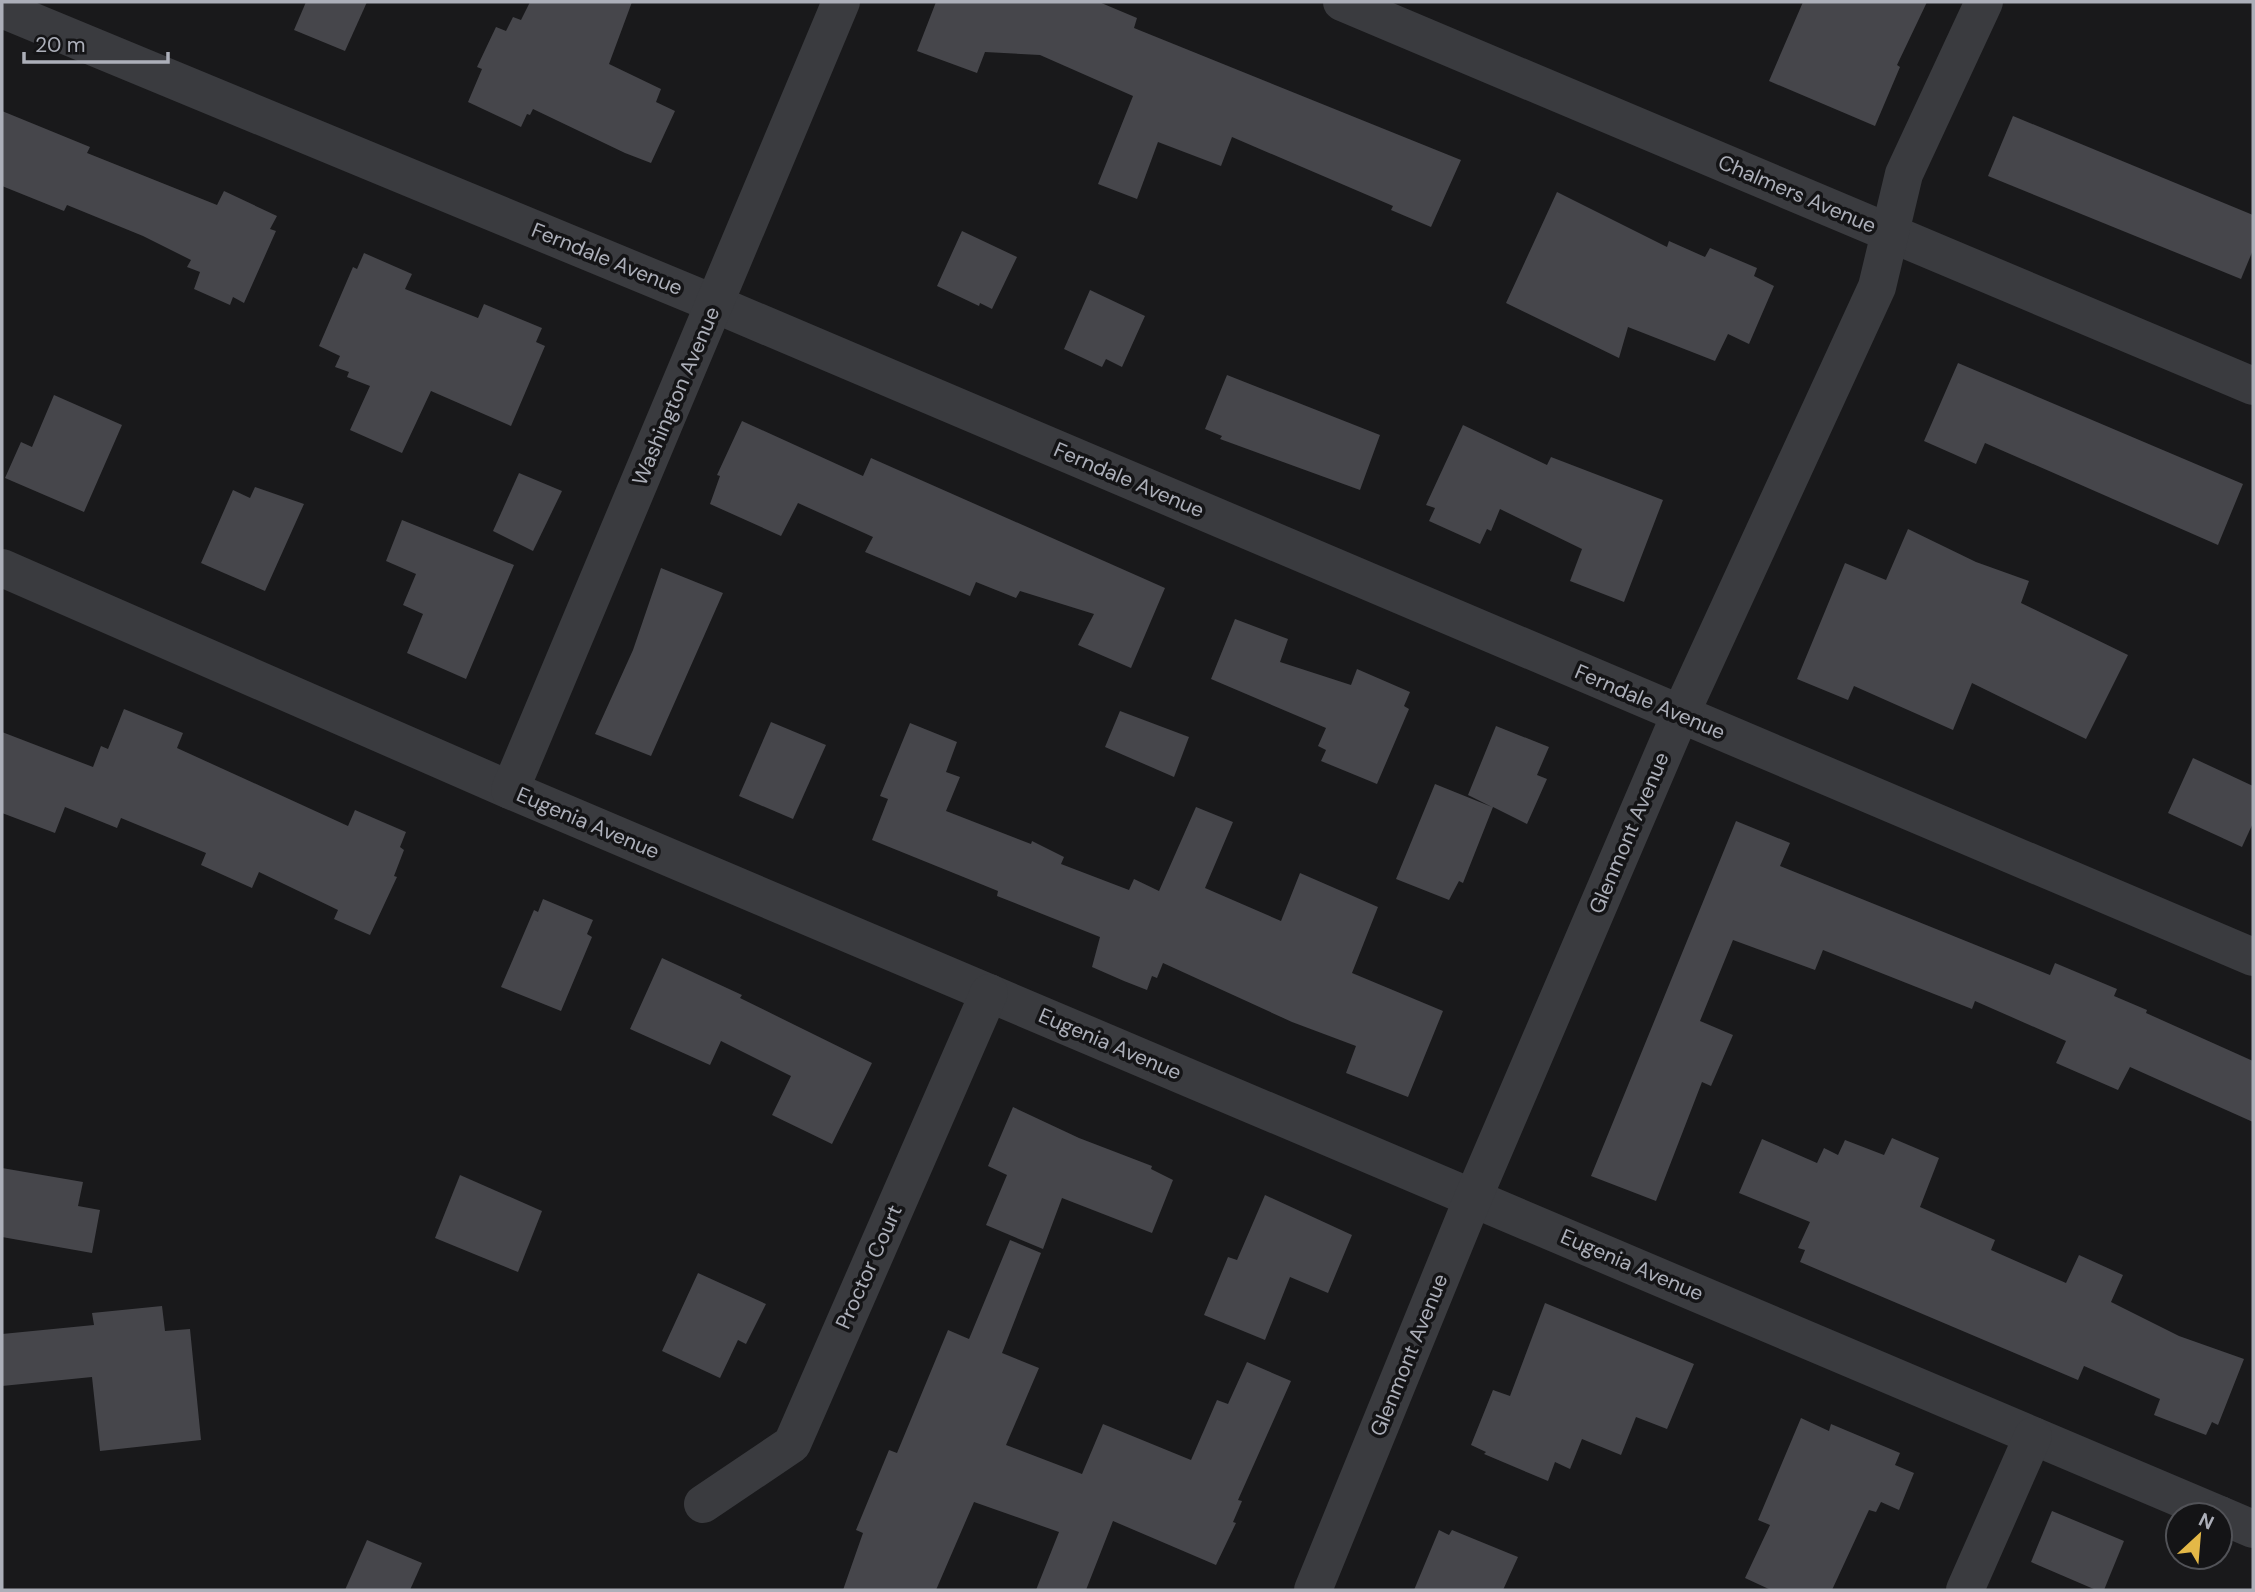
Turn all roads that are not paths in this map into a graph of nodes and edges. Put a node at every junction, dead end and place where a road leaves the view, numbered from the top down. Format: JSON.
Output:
{"nodes":[{"id":1,"x":841,"y":2,"type":"edge"},
{"id":2,"x":1342,"y":2,"type":"edge"},
{"id":3,"x":1984,"y":2,"type":"edge"},
{"id":4,"x":2,"y":9,"type":"edge"},
{"id":5,"x":1890,"y":233,"type":"junction"},
{"id":6,"x":715,"y":304,"type":"junction"},
{"id":7,"x":2253,"y":386,"type":"edge"},
{"id":8,"x":2,"y":568,"type":"edge"},
{"id":9,"x":1680,"y":715,"type":"junction"},
{"id":10,"x":510,"y":790,"type":"junction"},
{"id":11,"x":2253,"y":957,"type":"edge"},
{"id":12,"x":989,"y":993,"type":"junction"},
{"id":13,"x":1473,"y":1198,"type":"junction"},
{"id":14,"x":2033,"y":1436,"type":"junction"},
{"id":15,"x":2187,"y":1501,"type":"edge"},
{"id":16,"x":703,"y":1504,"type":"dead end"},
{"id":17,"x":2234,"y":1521,"type":"edge"},
{"id":18,"x":2253,"y":1529,"type":"edge"},
{"id":19,"x":1313,"y":1590,"type":"edge"},
{"id":20,"x":1965,"y":1590,"type":"edge"}],
"edges":[{"from":1,"to":6,"type":"street","name":"Washington Avenue"},
{"from":2,"to":5,"type":"street","name":"Chalmers Avenue"},
{"from":3,"to":5,"type":"street","name":"Glenmont Avenue"},
{"from":4,"to":6,"type":"street","name":"Ferndale Avenue"},
{"from":5,"to":7,"type":"street","name":"Chalmers Avenue"},
{"from":5,"to":9,"type":"street","name":"Glenmont Avenue"},
{"from":6,"to":9,"type":"street","name":"Ferndale Avenue"},
{"from":6,"to":10,"type":"street","name":"Washington Avenue"},
{"from":8,"to":10,"type":"street","name":"Eugenia Avenue"},
{"from":9,"to":11,"type":"street","name":"Ferndale Avenue"},
{"from":9,"to":13,"type":"street","name":"Glenmont Avenue"},
{"from":10,"to":12,"type":"street","name":"Eugenia Avenue"},
{"from":12,"to":13,"type":"street","name":"Eugenia Avenue"},
{"from":12,"to":16,"type":"street","name":"Proctor Court"},
{"from":13,"to":14,"type":"street","name":"Eugenia Avenue"},
{"from":13,"to":19,"type":"street","name":"Glenmont Avenue"},
{"from":14,"to":15,"type":"street","name":"Eugenia Avenue"},
{"from":14,"to":20,"type":"street"},
{"from":17,"to":18,"type":"street","name":"Eugenia Avenue"}]}
